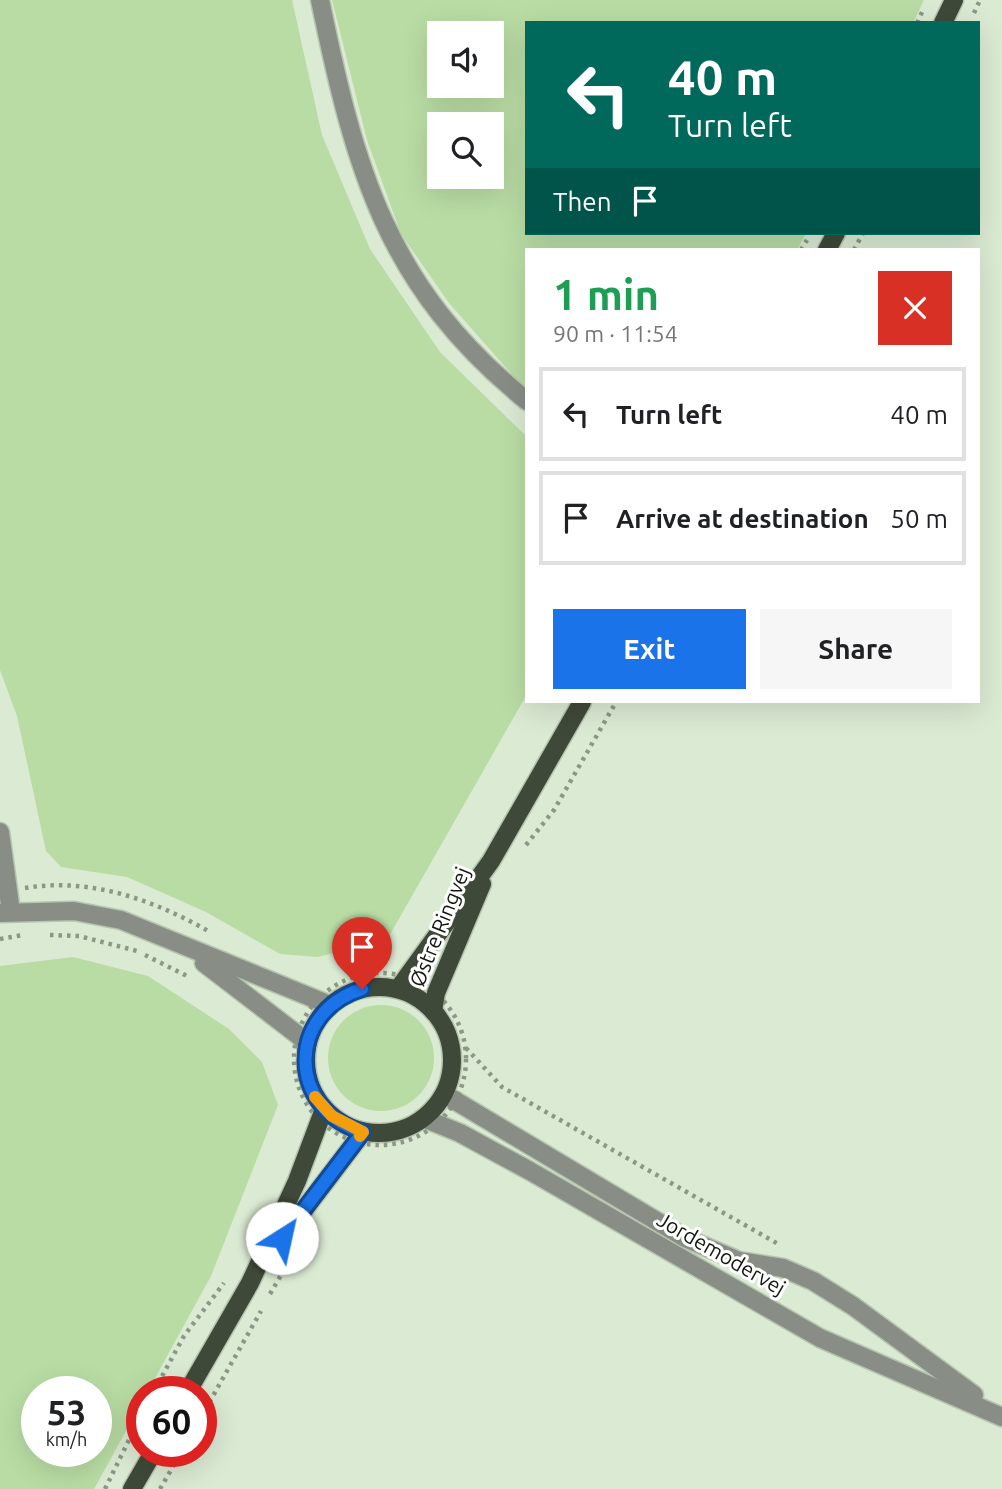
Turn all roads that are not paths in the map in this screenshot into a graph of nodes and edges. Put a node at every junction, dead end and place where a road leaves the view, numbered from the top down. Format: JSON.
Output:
{"nodes":[{"id":1,"x":320,"y":0,"type":"edge"},
{"id":2,"x":954,"y":0,"type":"edge"},
{"id":3,"x":944,"y":21,"type":"edge"},
{"id":4,"x":525,"y":399,"type":"edge"},
{"id":5,"x":581,"y":703,"type":"edge"},
{"id":6,"x":0,"y":832,"type":"edge"},
{"id":7,"x":491,"y":861,"type":"junction"},
{"id":8,"x":6,"y":912,"type":"edge"},
{"id":9,"x":176,"y":942,"type":"junction"},
{"id":10,"x":403,"y":983,"type":"junction"},
{"id":11,"x":323,"y":1002,"type":"junction"},
{"id":12,"x":435,"y":1002,"type":"junction"},
{"id":13,"x":297,"y":1041,"type":"junction"},
{"id":14,"x":449,"y":1098,"type":"junction"},
{"id":15,"x":316,"y":1113,"type":"junction"},
{"id":16,"x":430,"y":1121,"type":"junction"},
{"id":17,"x":363,"y":1141,"type":"junction"},
{"id":18,"x":250,"y":1283,"type":"junction"},
{"id":19,"x":197,"y":1376,"type":"edge"},
{"id":20,"x":1002,"y":1417,"type":"edge"},
{"id":21,"x":145,"y":1467,"type":"edge"},
{"id":22,"x":132,"y":1489,"type":"edge"}],
"edges":[{"from":1,"to":4,"type":"street"},
{"from":2,"to":3,"type":"main road"},
{"from":5,"to":7,"type":"main road","name":"Østre Ringvej"},
{"from":6,"to":8,"type":"street"},
{"from":7,"to":10,"type":"main road","name":"Østre Ringvej"},
{"from":7,"to":12,"type":"main road","name":"Østre Ringvej"},
{"from":8,"to":9,"type":"street"},
{"from":9,"to":11,"type":"street"},
{"from":9,"to":13,"type":"street"},
{"from":10,"to":11,"type":"main road"},
{"from":10,"to":12,"type":"main road"},
{"from":11,"to":13,"type":"main road"},
{"from":12,"to":14,"type":"main road"},
{"from":13,"to":15,"type":"main road"},
{"from":14,"to":16,"type":"main road"},
{"from":14,"to":20,"type":"street","name":"Jordemodervej"},
{"from":15,"to":17,"type":"main road"},
{"from":15,"to":18,"type":"main road"},
{"from":16,"to":17,"type":"main road"},
{"from":16,"to":20,"type":"street","name":"Jordemodervej"},
{"from":17,"to":18,"type":"main road"},
{"from":18,"to":19,"type":"main road"},
{"from":21,"to":22,"type":"main road"}]}
